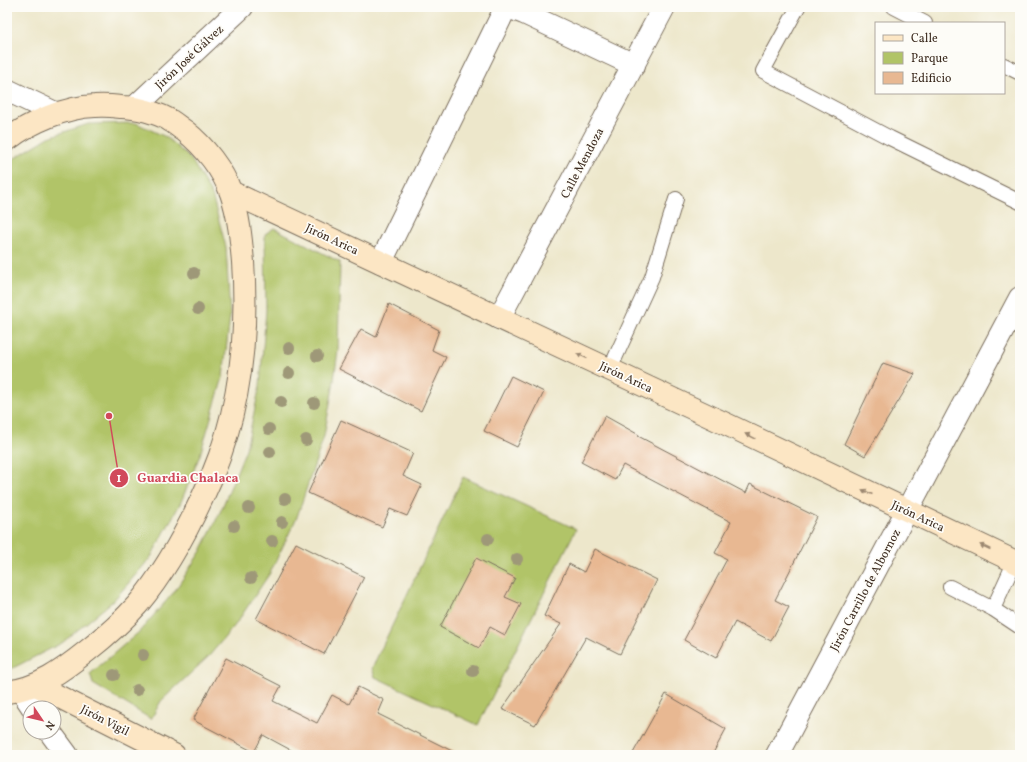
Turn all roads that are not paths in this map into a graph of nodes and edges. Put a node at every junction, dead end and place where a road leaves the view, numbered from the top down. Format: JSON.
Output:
{"nodes":[{"id":1,"x":242,"y":7,"type":"edge"},
{"id":2,"x":664,"y":7,"type":"edge"},
{"id":3,"x":798,"y":7,"type":"edge"},
{"id":4,"x":894,"y":7,"type":"edge"},
{"id":5,"x":516,"y":8,"type":"edge"},
{"id":6,"x":923,"y":22,"type":"edge"},
{"id":7,"x":634,"y":65,"type":"junction"},
{"id":8,"x":1005,"y":66,"type":"edge"},
{"id":9,"x":1020,"y":73,"type":"edge"},
{"id":10,"x":7,"y":90,"type":"edge"},
{"id":11,"x":135,"y":108,"type":"junction"},
{"id":12,"x":56,"y":113,"type":"junction"},
{"id":13,"x":7,"y":140,"type":"edge"},
{"id":14,"x":231,"y":192,"type":"junction"},
{"id":15,"x":676,"y":198,"type":"dead end"},
{"id":16,"x":1020,"y":202,"type":"edge"},
{"id":17,"x":381,"y":262,"type":"junction"},
{"id":18,"x":1020,"y":298,"type":"edge"},
{"id":19,"x":499,"y":318,"type":"junction"},
{"id":20,"x":610,"y":369,"type":"junction"},
{"id":21,"x":907,"y":511,"type":"junction"},
{"id":22,"x":1017,"y":562,"type":"edge"},
{"id":23,"x":950,"y":587,"type":"dead end"},
{"id":24,"x":992,"y":609,"type":"junction"},
{"id":25,"x":1020,"y":626,"type":"edge"},
{"id":26,"x":21,"y":689,"type":"edge"},
{"id":27,"x":28,"y":700,"type":"edge"},
{"id":28,"x":56,"y":740,"type":"edge"},
{"id":29,"x":67,"y":755,"type":"edge"},
{"id":30,"x":174,"y":755,"type":"edge"},
{"id":31,"x":777,"y":755,"type":"edge"}],
"edges":[{"from":1,"to":11,"type":"street","name":"Jirón José Gálvez"},
{"from":2,"to":7,"type":"street","name":"Calle Mendoza"},
{"from":3,"to":16,"type":"lane"},
{"from":4,"to":6,"type":"lane"},
{"from":5,"to":7,"type":"street"},
{"from":5,"to":17,"type":"street"},
{"from":7,"to":19,"type":"street","name":"Calle Mendoza"},
{"from":8,"to":9,"type":"lane"},
{"from":10,"to":12,"type":"street"},
{"from":11,"to":12,"type":"main road"},
{"from":11,"to":14,"type":"main road"},
{"from":12,"to":13,"type":"main road"},
{"from":14,"to":17,"type":"main road","name":"Jirón Arica"},
{"from":14,"to":26,"type":"main road"},
{"from":15,"to":20,"type":"lane"},
{"from":17,"to":19,"type":"main road","name":"Jirón Arica"},
{"from":18,"to":21,"type":"street","name":"Jirón Carrillo de Albornoz"},
{"from":20,"to":19,"type":"main road","name":"Jirón Arica","one_way":true},
{"from":21,"to":20,"type":"main road","name":"Jirón Arica","one_way":true},
{"from":22,"to":21,"type":"main road","name":"Jirón Arica","one_way":true},
{"from":21,"to":31,"type":"street","name":"Jirón Carrillo de Albornoz"},
{"from":22,"to":24,"type":"lane"},
{"from":23,"to":24,"type":"lane"},
{"from":24,"to":25,"type":"lane"},
{"from":26,"to":27,"type":"street"},
{"from":26,"to":30,"type":"main road","name":"Jirón Vigil"},
{"from":28,"to":29,"type":"street"}]}
